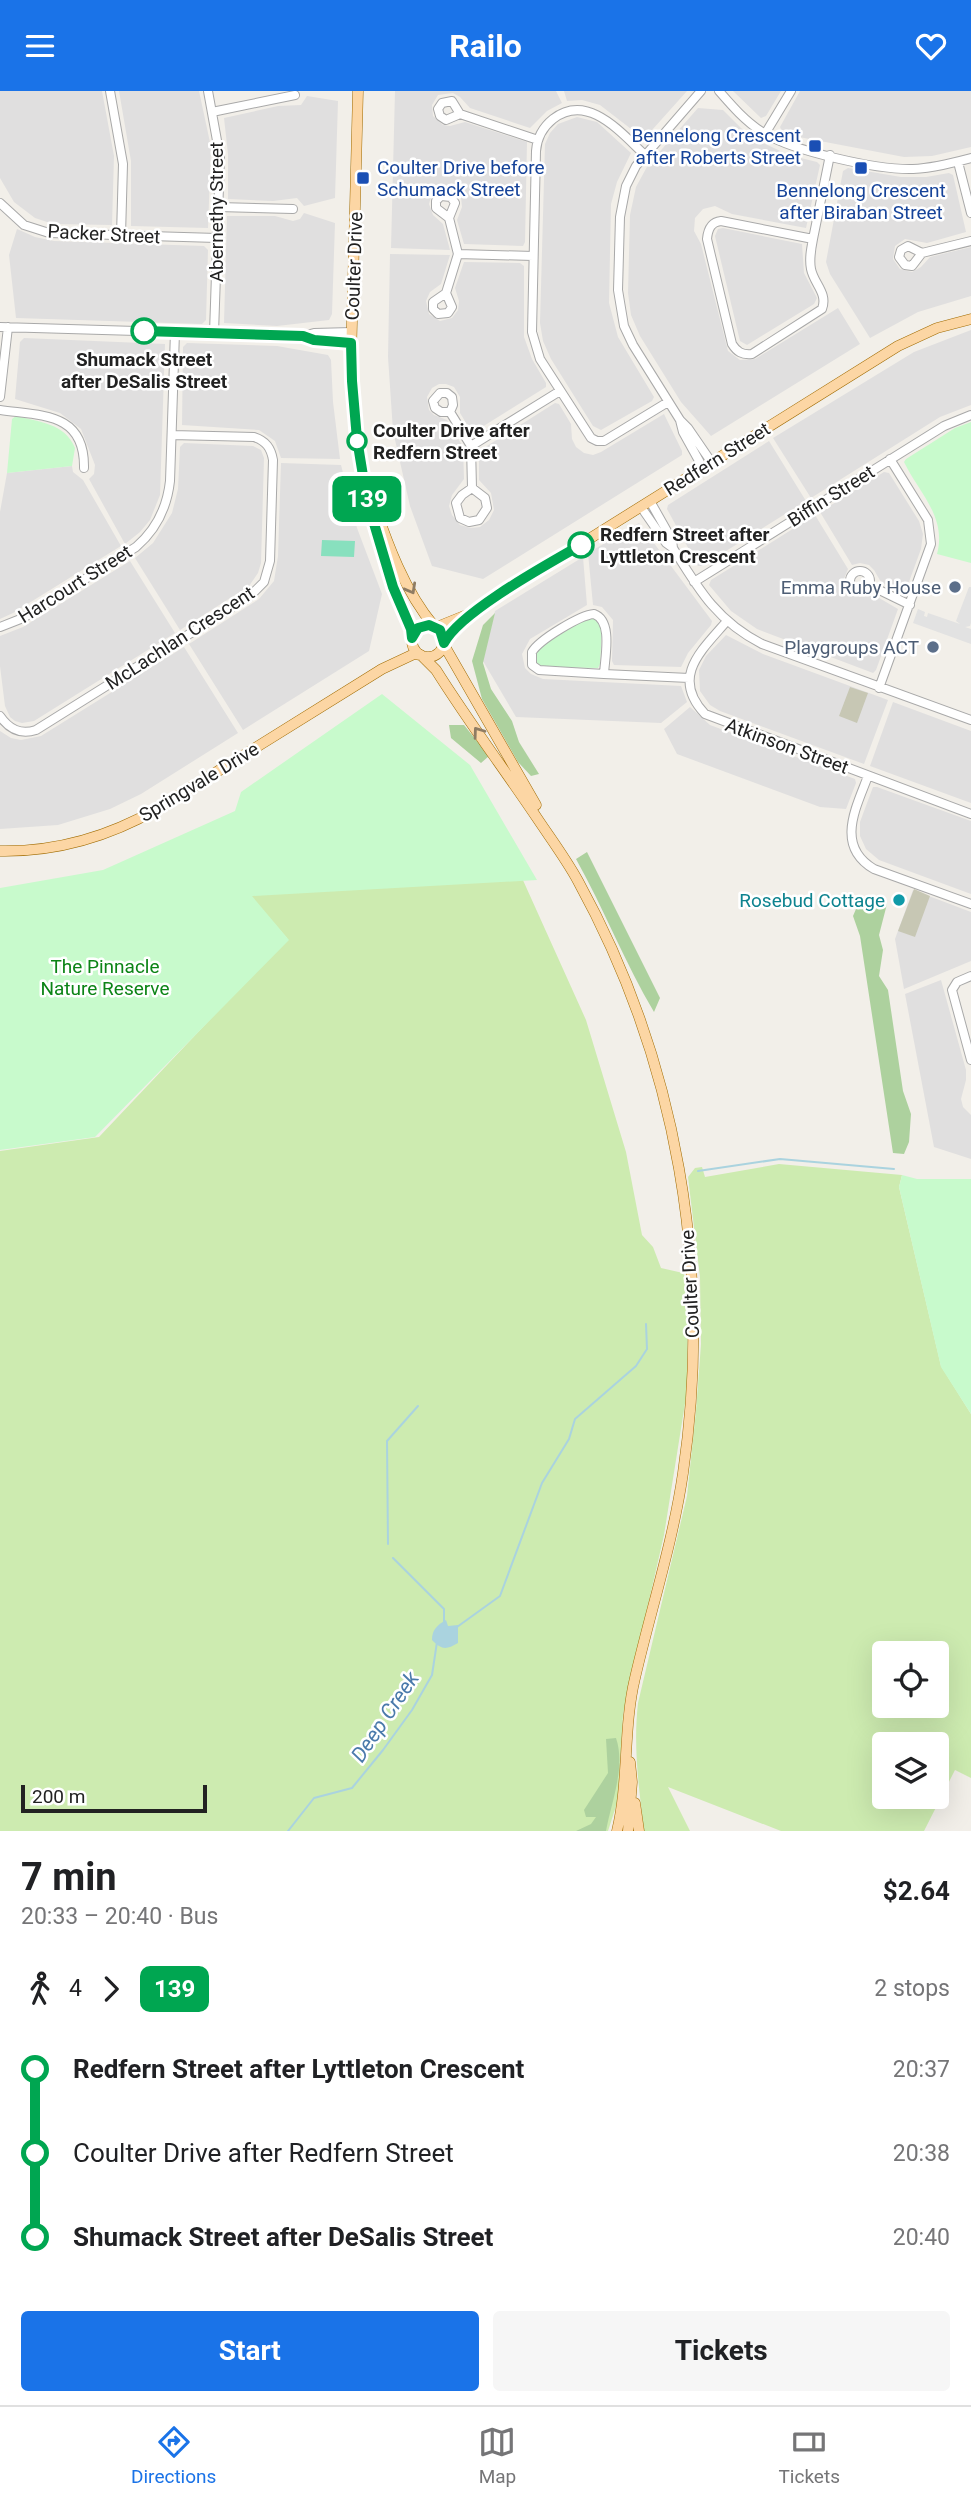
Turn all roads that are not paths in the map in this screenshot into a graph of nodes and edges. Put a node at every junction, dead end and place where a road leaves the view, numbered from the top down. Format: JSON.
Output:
{"nodes":[{"id":1,"x":110,"y":91,"type":"edge"},
{"id":2,"x":208,"y":91,"type":"edge"},
{"id":3,"x":358,"y":91,"type":"edge"},
{"id":4,"x":701,"y":91,"type":"edge"},
{"id":5,"x":719,"y":91,"type":"edge"},
{"id":6,"x":791,"y":91,"type":"edge"},
{"id":7,"x":295,"y":95,"type":"dead end"},
{"id":8,"x":212,"y":112,"type":"junction"},
{"id":9,"x":460,"y":114,"type":"dead end"},
{"id":10,"x":765,"y":134,"type":"junction"},
{"id":11,"x":538,"y":140,"type":"junction"},
{"id":12,"x":645,"y":155,"type":"junction"},
{"id":13,"x":830,"y":155,"type":"junction"},
{"id":14,"x":971,"y":158,"type":"edge"},
{"id":15,"x":958,"y":162,"type":"junction"},
{"id":16,"x":0,"y":203,"type":"edge"},
{"id":17,"x":218,"y":207,"type":"junction"},
{"id":18,"x":293,"y":209,"type":"dead end"},
{"id":19,"x":971,"y":213,"type":"edge"},
{"id":20,"x":449,"y":218,"type":"dead end"},
{"id":21,"x":121,"y":235,"type":"junction"},
{"id":22,"x":217,"y":238,"type":"junction"},
{"id":23,"x":813,"y":239,"type":"junction"},
{"id":24,"x":971,"y":241,"type":"edge"},
{"id":25,"x":922,"y":253,"type":"dead end"},
{"id":26,"x":458,"y":254,"type":"junction"},
{"id":27,"x":533,"y":256,"type":"junction"},
{"id":28,"x":446,"y":293,"type":"dead end"},
{"id":29,"x":971,"y":319,"type":"edge"},
{"id":30,"x":4,"y":327,"type":"edge"},
{"id":31,"x":175,"y":332,"type":"junction"},
{"id":32,"x":214,"y":333,"type":"junction"},
{"id":33,"x":352,"y":337,"type":"junction"},
{"id":34,"x":560,"y":391,"type":"junction"},
{"id":35,"x":0,"y":397,"type":"edge"},
{"id":36,"x":668,"y":402,"type":"junction"},
{"id":37,"x":0,"y":410,"type":"edge"},
{"id":38,"x":450,"y":412,"type":"dead end"},
{"id":39,"x":971,"y":415,"type":"edge"},
{"id":40,"x":172,"y":435,"type":"junction"},
{"id":41,"x":471,"y":446,"type":"junction"},
{"id":42,"x":890,"y":459,"type":"junction"},
{"id":43,"x":708,"y":465,"type":"junction"},
{"id":44,"x":84,"y":468,"type":"dead end"},
{"id":45,"x":365,"y":481,"type":"junction"},
{"id":46,"x":472,"y":488,"type":"junction"},
{"id":47,"x":645,"y":504,"type":"junction"},
{"id":48,"x":694,"y":582,"type":"junction"},
{"id":49,"x":869,"y":585,"type":"dead end"},
{"id":50,"x":910,"y":605,"type":"junction"},
{"id":51,"x":469,"y":614,"type":"junction"},
{"id":52,"x":726,"y":622,"type":"junction"},
{"id":53,"x":436,"y":626,"type":"junction"},
{"id":54,"x":0,"y":627,"type":"edge"},
{"id":55,"x":412,"y":639,"type":"junction"},
{"id":56,"x":444,"y":644,"type":"junction"},
{"id":57,"x":422,"y":656,"type":"junction"},
{"id":58,"x":382,"y":669,"type":"junction"},
{"id":59,"x":604,"y":674,"type":"junction"},
{"id":60,"x":689,"y":678,"type":"junction"},
{"id":61,"x":879,"y":688,"type":"junction"},
{"id":62,"x":0,"y":716,"type":"edge"},
{"id":63,"x":971,"y":720,"type":"edge"},
{"id":64,"x":868,"y":776,"type":"junction"},
{"id":65,"x":971,"y":814,"type":"edge"},
{"id":66,"x":559,"y":849,"type":"junction"},
{"id":67,"x":0,"y":851,"type":"edge"},
{"id":68,"x":971,"y":904,"type":"edge"},
{"id":69,"x":971,"y":976,"type":"edge"},
{"id":70,"x":971,"y":1060,"type":"edge"},
{"id":71,"x":628,"y":1736,"type":"junction"},
{"id":72,"x":632,"y":1782,"type":"junction"},
{"id":73,"x":617,"y":1831,"type":"edge"},
{"id":74,"x":628,"y":1831,"type":"edge"},
{"id":75,"x":639,"y":1831,"type":"edge"}],
"edges":[{"from":1,"to":21,"type":"street"},
{"from":2,"to":8,"type":"street","name":"Abernethy Street"},
{"from":3,"to":33,"type":"main road","name":"Coulter Drive"},
{"from":4,"to":12,"type":"street"},
{"from":5,"to":10,"type":"street"},
{"from":6,"to":10,"type":"street"},
{"from":7,"to":8,"type":"street"},
{"from":8,"to":17,"type":"street","name":"Abernethy Street"},
{"from":9,"to":11,"type":"street"},
{"from":10,"to":13,"type":"street"},
{"from":11,"to":12,"type":"street"},
{"from":11,"to":27,"type":"street"},
{"from":12,"to":36,"type":"street"},
{"from":13,"to":15,"type":"street"},
{"from":13,"to":23,"type":"street"},
{"from":14,"to":15,"type":"street"},
{"from":15,"to":19,"type":"street"},
{"from":16,"to":21,"type":"street","name":"Packer Street"},
{"from":17,"to":18,"type":"street"},
{"from":17,"to":22,"type":"street","name":"Abernethy Street"},
{"from":20,"to":26,"type":"street"},
{"from":21,"to":22,"type":"street","name":"Packer Street"},
{"from":22,"to":32,"type":"street","name":"Abernethy Street"},
{"from":23,"to":23,"type":"street"},
{"from":24,"to":25,"type":"street"},
{"from":26,"to":27,"type":"street"},
{"from":26,"to":28,"type":"street"},
{"from":27,"to":34,"type":"street"},
{"from":29,"to":43,"type":"main road","name":"Redfern Street"},
{"from":30,"to":31,"type":"street"},
{"from":30,"to":35,"type":"street"},
{"from":31,"to":32,"type":"street"},
{"from":31,"to":40,"type":"street","name":"Harcourt Street"},
{"from":32,"to":33,"type":"street"},
{"from":33,"to":45,"type":"main road","name":"Coulter Drive"},
{"from":34,"to":36,"type":"street"},
{"from":34,"to":41,"type":"street"},
{"from":36,"to":43,"type":"street"},
{"from":37,"to":44,"type":"street"},
{"from":38,"to":41,"type":"street"},
{"from":39,"to":42,"type":"street","name":"Biffin Street"},
{"from":40,"to":54,"type":"street","name":"Harcourt Street"},
{"from":40,"to":62,"type":"street","name":"McLachlan Crescent"},
{"from":41,"to":46,"type":"street"},
{"from":42,"to":48,"type":"street","name":"Biffin Street"},
{"from":42,"to":50,"type":"street"},
{"from":43,"to":47,"type":"main road","name":"Redfern Street"},
{"from":45,"to":53,"type":"main road","name":"Coulter Drive","one_way":true},
{"from":45,"to":55,"type":"main road","name":"Coulter Drive"},
{"from":46,"to":46,"type":"street"},
{"from":47,"to":48,"type":"street"},
{"from":47,"to":51,"type":"main road","name":"Redfern Street"},
{"from":48,"to":52,"type":"street"},
{"from":49,"to":50,"type":"street"},
{"from":50,"to":61,"type":"street"},
{"from":51,"to":53,"type":"main road","name":"Redfern Street"},
{"from":51,"to":56,"type":"main road","name":"Redfern Street"},
{"from":52,"to":60,"type":"street"},
{"from":52,"to":61,"type":"street"},
{"from":53,"to":55,"type":"main road"},
{"from":53,"to":56,"type":"main road"},
{"from":55,"to":57,"type":"main road"},
{"from":55,"to":58,"type":"main road","name":"Springvale Drive"},
{"from":56,"to":57,"type":"main road"},
{"from":56,"to":66,"type":"main road","name":"Coulter Drive"},
{"from":57,"to":58,"type":"main road","name":"Springvale Drive"},
{"from":66,"to":57,"type":"main road","name":"Coulter Drive","one_way":true},
{"from":58,"to":67,"type":"main road","name":"Springvale Drive"},
{"from":59,"to":59,"type":"street"},
{"from":59,"to":60,"type":"street"},
{"from":60,"to":64,"type":"street","name":"Atkinson Street"},
{"from":61,"to":63,"type":"street"},
{"from":64,"to":65,"type":"street","name":"Atkinson Street"},
{"from":64,"to":68,"type":"street"},
{"from":66,"to":71,"type":"main road","name":"Coulter Drive"},
{"from":69,"to":70,"type":"street"},
{"from":71,"to":72,"type":"main road","name":"Coulter Drive"},
{"from":71,"to":73,"type":"main road","name":"Coulter Drive"},
{"from":72,"to":74,"type":"main road","name":"Coulter Drive"},
{"from":72,"to":75,"type":"main road"}]}
